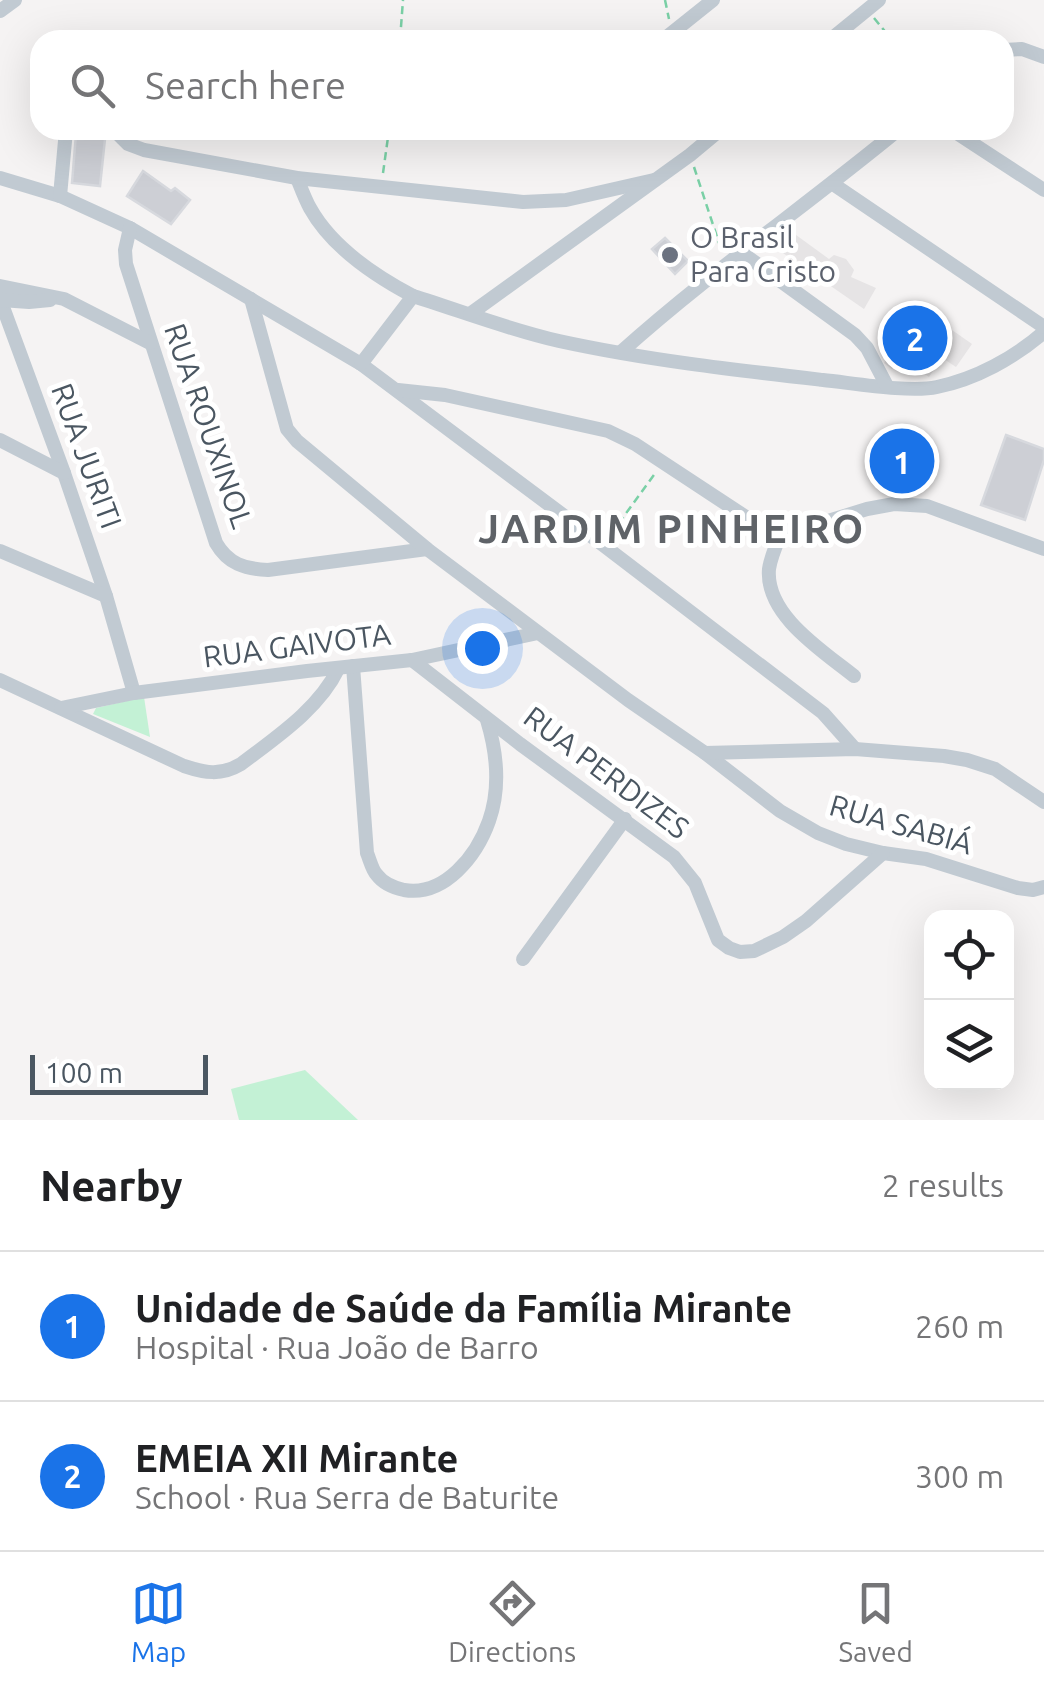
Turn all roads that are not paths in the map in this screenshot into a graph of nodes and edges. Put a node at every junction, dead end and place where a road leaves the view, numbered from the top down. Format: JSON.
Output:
{"nodes":[{"id":1,"x":14,"y":0,"type":"edge"},
{"id":2,"x":712,"y":0,"type":"edge"},
{"id":3,"x":878,"y":0,"type":"edge"},
{"id":4,"x":0,"y":11,"type":"edge"},
{"id":5,"x":674,"y":30,"type":"edge"},
{"id":6,"x":842,"y":30,"type":"edge"},
{"id":7,"x":1014,"y":49,"type":"edge"},
{"id":8,"x":1044,"y":56,"type":"edge"},
{"id":9,"x":65,"y":140,"type":"edge"},
{"id":10,"x":124,"y":140,"type":"edge"},
{"id":11,"x":708,"y":140,"type":"edge"},
{"id":12,"x":886,"y":140,"type":"edge"},
{"id":13,"x":967,"y":140,"type":"edge"},
{"id":14,"x":0,"y":178,"type":"edge"},
{"id":15,"x":297,"y":178,"type":"junction"},
{"id":16,"x":654,"y":180,"type":"junction"},
{"id":17,"x":833,"y":184,"type":"junction"},
{"id":18,"x":1044,"y":190,"type":"edge"},
{"id":19,"x":60,"y":196,"type":"junction"},
{"id":20,"x":130,"y":228,"type":"junction"},
{"id":21,"x":742,"y":253,"type":"junction"},
{"id":22,"x":0,"y":286,"type":"edge"},
{"id":23,"x":413,"y":296,"type":"junction"},
{"id":24,"x":64,"y":298,"type":"junction"},
{"id":25,"x":251,"y":299,"type":"junction"},
{"id":26,"x":0,"y":300,"type":"edge"},
{"id":27,"x":470,"y":314,"type":"junction"},
{"id":28,"x":1044,"y":330,"type":"edge"},
{"id":29,"x":150,"y":344,"type":"junction"},
{"id":30,"x":621,"y":352,"type":"junction"},
{"id":31,"x":360,"y":364,"type":"junction"},
{"id":32,"x":887,"y":386,"type":"junction"},
{"id":33,"x":398,"y":390,"type":"junction"},
{"id":34,"x":0,"y":440,"type":"edge"},
{"id":35,"x":64,"y":473,"type":"junction"},
{"id":36,"x":782,"y":531,"type":"junction"},
{"id":37,"x":427,"y":549,"type":"junction"},
{"id":38,"x":1044,"y":549,"type":"edge"},
{"id":39,"x":0,"y":552,"type":"edge"},
{"id":40,"x":106,"y":596,"type":"junction"},
{"id":41,"x":538,"y":632,"type":"junction"},
{"id":42,"x":412,"y":660,"type":"junction"},
{"id":43,"x":345,"y":668,"type":"junction"},
{"id":44,"x":854,"y":676,"type":"dead end"},
{"id":45,"x":0,"y":680,"type":"edge"},
{"id":46,"x":134,"y":693,"type":"junction"},
{"id":47,"x":62,"y":708,"type":"junction"},
{"id":48,"x":486,"y":718,"type":"junction"},
{"id":49,"x":520,"y":744,"type":"junction"},
{"id":50,"x":855,"y":749,"type":"junction"},
{"id":51,"x":705,"y":753,"type":"junction"},
{"id":52,"x":497,"y":765,"type":"junction"},
{"id":53,"x":1044,"y":802,"type":"edge"},
{"id":54,"x":625,"y":820,"type":"junction"},
{"id":55,"x":884,"y":853,"type":"junction"},
{"id":56,"x":1044,"y":887,"type":"edge"},
{"id":57,"x":523,"y":959,"type":"dead end"}],
"edges":[{"from":1,"to":4,"type":"street"},
{"from":2,"to":5,"type":"street"},
{"from":3,"to":6,"type":"street"},
{"from":7,"to":8,"type":"street"},
{"from":9,"to":19,"type":"street"},
{"from":10,"to":15,"type":"street"},
{"from":11,"to":16,"type":"street"},
{"from":12,"to":17,"type":"street"},
{"from":13,"to":18,"type":"street"},
{"from":14,"to":19,"type":"street"},
{"from":15,"to":16,"type":"street"},
{"from":15,"to":23,"type":"street"},
{"from":16,"to":27,"type":"street"},
{"from":17,"to":21,"type":"street"},
{"from":17,"to":28,"type":"street"},
{"from":19,"to":20,"type":"street"},
{"from":20,"to":25,"type":"street"},
{"from":20,"to":29,"type":"street","name":"RUA ROUXINOL"},
{"from":21,"to":30,"type":"street"},
{"from":21,"to":32,"type":"street"},
{"from":22,"to":24,"type":"street"},
{"from":23,"to":27,"type":"street"},
{"from":23,"to":31,"type":"street"},
{"from":24,"to":26,"type":"street","name":"RUA JURITI"},
{"from":24,"to":29,"type":"street"},
{"from":25,"to":31,"type":"street"},
{"from":25,"to":37,"type":"street","name":"RUA SABIÁ"},
{"from":26,"to":35,"type":"street","name":"RUA JURITI"},
{"from":27,"to":30,"type":"street"},
{"from":28,"to":32,"type":"street"},
{"from":29,"to":37,"type":"street","name":"RUA ROUXINOL"},
{"from":30,"to":32,"type":"street"},
{"from":31,"to":33,"type":"street"},
{"from":33,"to":36,"type":"street"},
{"from":33,"to":50,"type":"street"},
{"from":34,"to":35,"type":"street"},
{"from":35,"to":40,"type":"street","name":"RUA JURITI"},
{"from":36,"to":38,"type":"street"},
{"from":36,"to":44,"type":"street"},
{"from":37,"to":41,"type":"street","name":"RUA SABIÁ"},
{"from":39,"to":40,"type":"street"},
{"from":40,"to":46,"type":"street","name":"RUA JURITI"},
{"from":41,"to":42,"type":"street","name":"RUA GAIVOTA"},
{"from":41,"to":51,"type":"street","name":"RUA SABIÁ"},
{"from":42,"to":43,"type":"street","name":"RUA GAIVOTA"},
{"from":42,"to":48,"type":"street","name":"RUA PERDIZES"},
{"from":43,"to":46,"type":"street","name":"RUA GAIVOTA"},
{"from":43,"to":47,"type":"street"},
{"from":43,"to":52,"type":"street"},
{"from":45,"to":47,"type":"street"},
{"from":46,"to":47,"type":"street","name":"RUA GAIVOTA"},
{"from":48,"to":49,"type":"street","name":"RUA PERDIZES"},
{"from":48,"to":52,"type":"street"},
{"from":49,"to":52,"type":"street"},
{"from":49,"to":54,"type":"street","name":"RUA PERDIZES"},
{"from":50,"to":51,"type":"street"},
{"from":50,"to":53,"type":"street"},
{"from":51,"to":55,"type":"street","name":"RUA SABIÁ"},
{"from":54,"to":55,"type":"street","name":"RUA PERDIZES"},
{"from":54,"to":57,"type":"street"},
{"from":55,"to":56,"type":"street","name":"RUA SABIÁ"}]}
